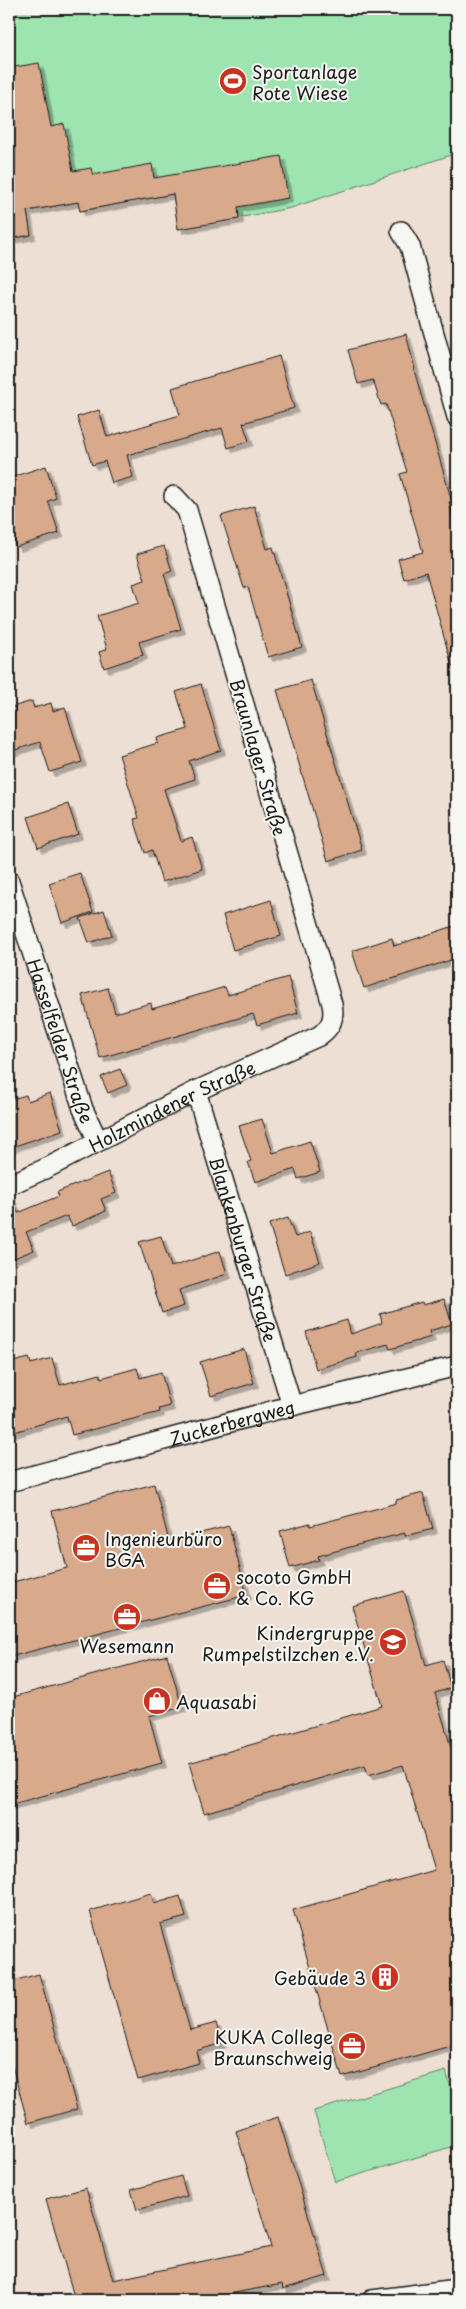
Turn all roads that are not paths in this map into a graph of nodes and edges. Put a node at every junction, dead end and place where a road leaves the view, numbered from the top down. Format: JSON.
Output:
{"nodes":[{"id":1,"x":401,"y":231,"type":"dead end"},
{"id":2,"x":457,"y":416,"type":"edge"},
{"id":3,"x":174,"y":496,"type":"dead end"},
{"id":4,"x":9,"y":881,"type":"edge"},
{"id":5,"x":332,"y":1022,"type":"joint"},
{"id":6,"x":196,"y":1091,"type":"junction"},
{"id":7,"x":98,"y":1141,"type":"junction"},
{"id":8,"x":9,"y":1185,"type":"edge"},
{"id":9,"x":457,"y":1366,"type":"edge"},
{"id":10,"x":292,"y":1406,"type":"junction"},
{"id":11,"x":9,"y":1482,"type":"edge"},
{"id":12,"x":457,"y":2289,"type":"edge"},
{"id":13,"x":372,"y":2300,"type":"edge"}],
"edges":[{"from":1,"to":2,"type":"street"},
{"from":3,"to":5,"type":"street","name":"Braunlager Straße"},
{"from":4,"to":7,"type":"street","name":"Hasselfelder Straße"},
{"from":5,"to":6,"type":"street","name":"Holzmindener Straße"},
{"from":6,"to":7,"type":"street","name":"Holzmindener Straße"},
{"from":6,"to":10,"type":"street","name":"Blankenburger Straße"},
{"from":7,"to":8,"type":"street","name":"Holzmindener Straße"},
{"from":9,"to":10,"type":"street","name":"Zuckerbergweg"},
{"from":10,"to":11,"type":"street","name":"Zuckerbergweg"},
{"from":12,"to":13,"type":"street"}]}
